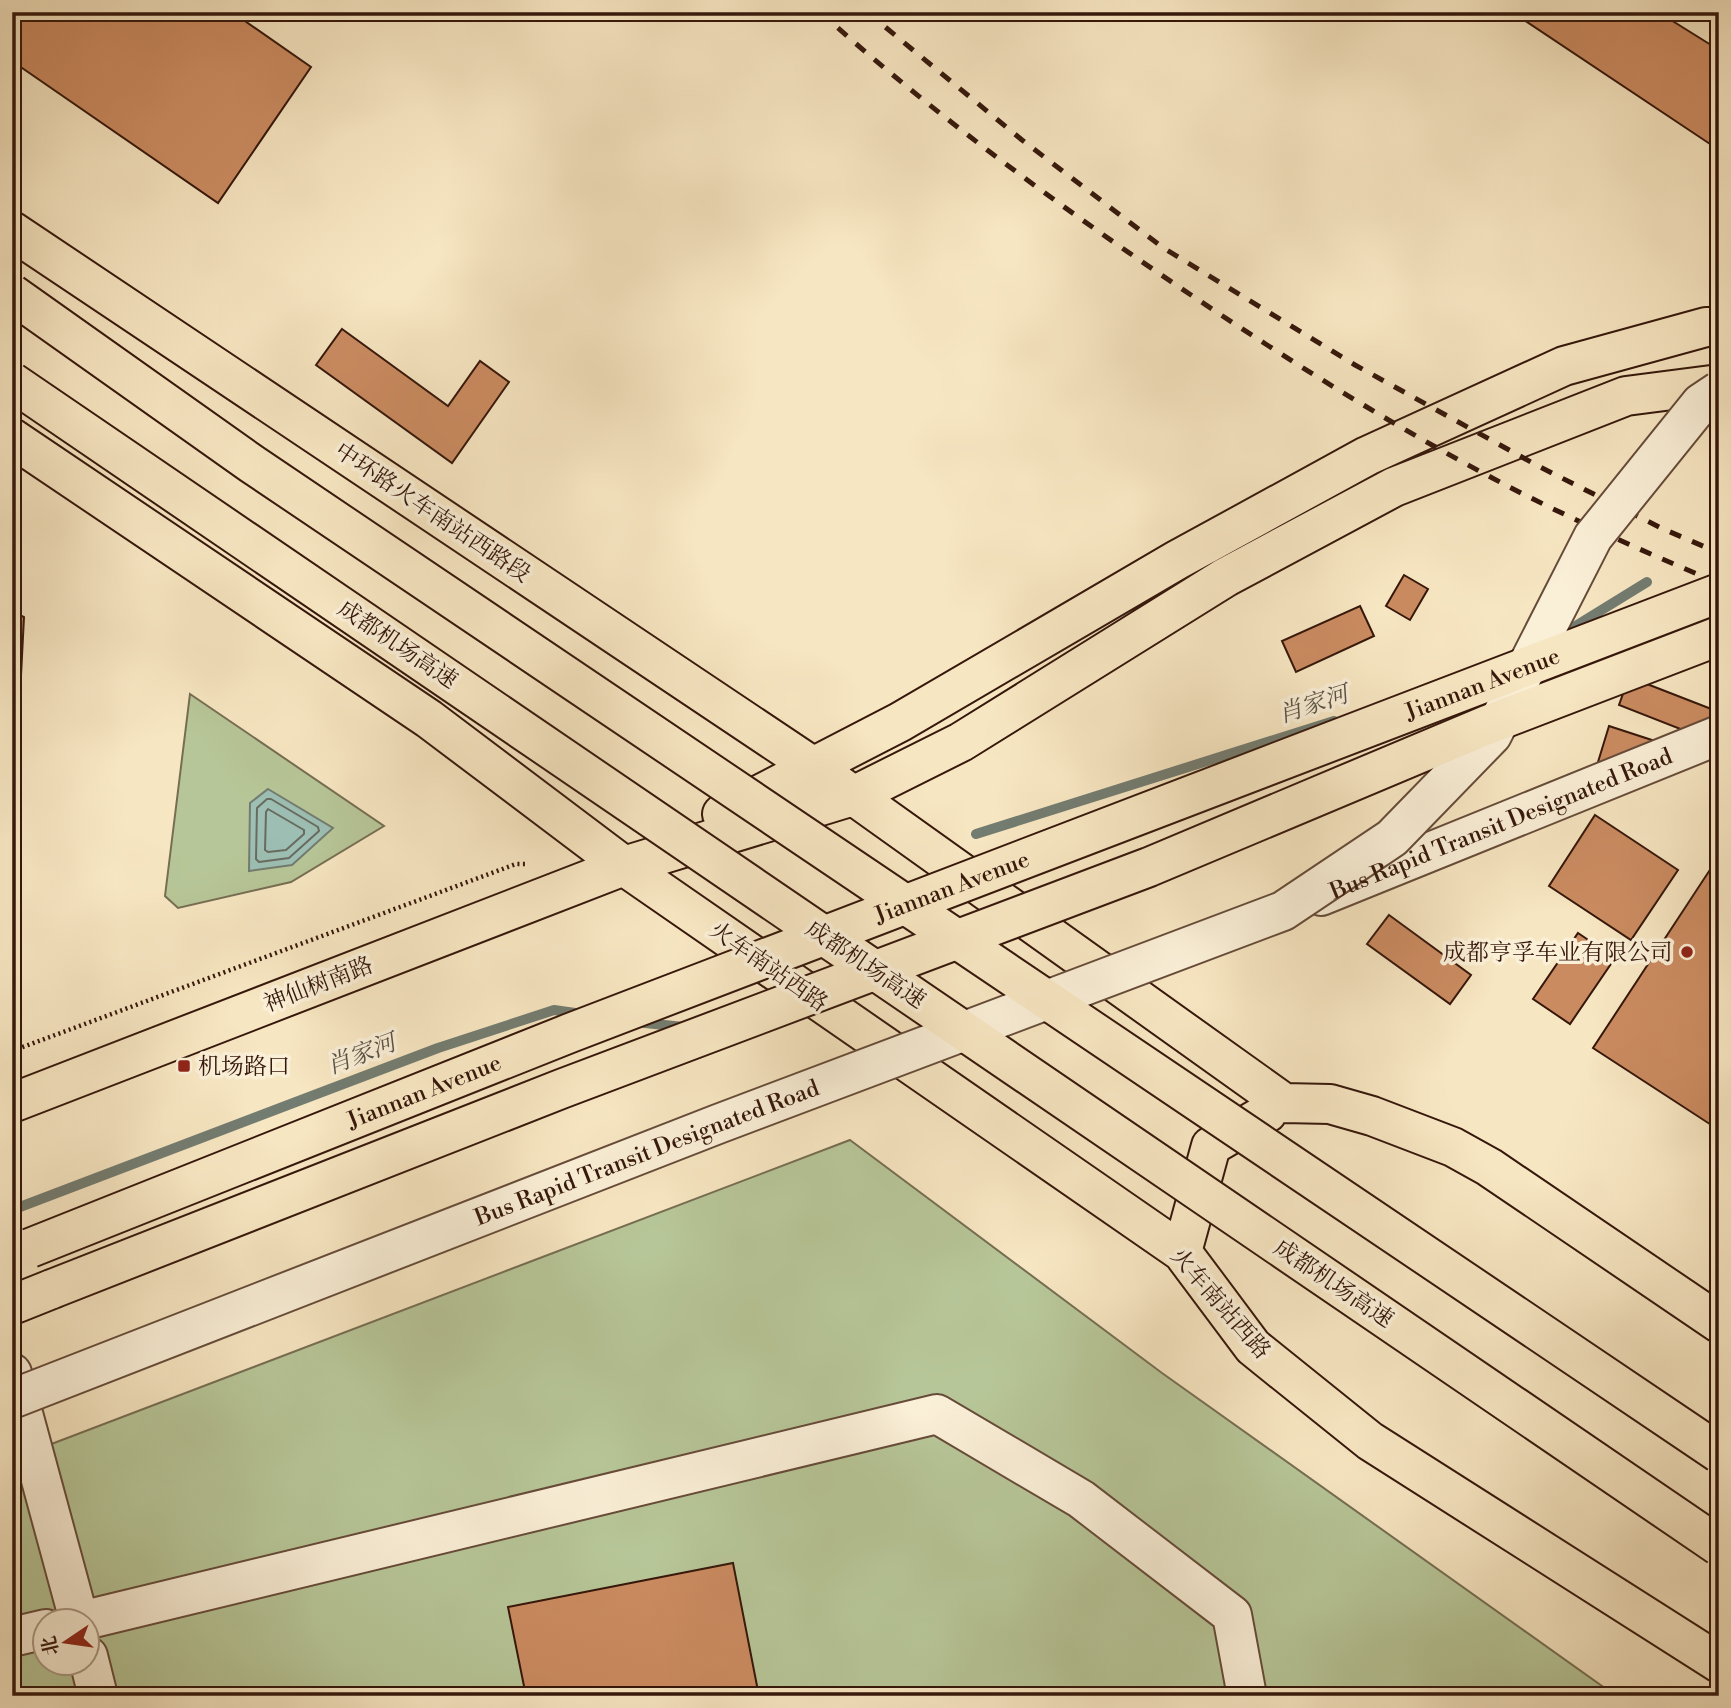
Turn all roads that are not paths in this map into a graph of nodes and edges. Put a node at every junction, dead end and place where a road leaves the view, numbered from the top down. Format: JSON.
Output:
{"nodes":[{"id":1,"x":12,"y":231,"type":"edge"},
{"id":2,"x":12,"y":294,"type":"edge"},
{"id":3,"x":1719,"y":327,"type":"edge"},
{"id":4,"x":12,"y":383,"type":"edge"},
{"id":5,"x":1719,"y":384,"type":"edge"},
{"id":6,"x":1719,"y":391,"type":"edge"},
{"id":7,"x":12,"y":438,"type":"edge"},
{"id":8,"x":1719,"y":593,"type":"edge"},
{"id":9,"x":1719,"y":636,"type":"edge"},
{"id":10,"x":1719,"y":735,"type":"edge"},
{"id":11,"x":813,"y":766,"type":"junction"},
{"id":12,"x":853,"y":796,"type":"junction"},
{"id":13,"x":624,"y":866,"type":"junction"},
{"id":14,"x":1283,"y":912,"type":"junction"},
{"id":15,"x":12,"y":1103,"type":"edge"},
{"id":16,"x":1284,"y":1103,"type":"junction"},
{"id":17,"x":21,"y":1251,"type":"edge"},
{"id":18,"x":1182,"y":1252,"type":"junction"},
{"id":19,"x":12,"y":1304,"type":"edge"},
{"id":20,"x":1719,"y":1323,"type":"edge"},
{"id":21,"x":12,"y":1373,"type":"edge"},
{"id":22,"x":12,"y":1399,"type":"edge"},
{"id":23,"x":1719,"y":1453,"type":"edge"},
{"id":24,"x":1719,"y":1546,"type":"edge"},
{"id":25,"x":75,"y":1606,"type":"edge"},
{"id":26,"x":102,"y":1616,"type":"edge"},
{"id":27,"x":32,"y":1632,"type":"edge"},
{"id":28,"x":12,"y":1637,"type":"edge"},
{"id":29,"x":1719,"y":1663,"type":"edge"},
{"id":30,"x":93,"y":1676,"type":"edge"},
{"id":31,"x":98,"y":1696,"type":"edge"},
{"id":32,"x":1247,"y":1696,"type":"edge"}],
"edges":[{"from":1,"to":11,"type":"main road","name":"中环路火车南站西路段"},
{"from":2,"to":23,"type":"main road","bridge":true},
{"from":3,"to":11,"type":"main road"},
{"from":4,"to":24,"type":"main road","name":"成都机场高速","bridge":true},
{"from":5,"to":12,"type":"main road"},
{"from":6,"to":14,"type":"lane","name":"Bus Rapid Transit Designated Road","bridge":true},
{"from":7,"to":13,"type":"main road","name":"火车南站西路"},
{"from":8,"to":17,"type":"main road","name":"Jiannan Avenue","bridge":true},
{"from":9,"to":19,"type":"main road","name":"Jiannan Avenue","bridge":true},
{"from":10,"to":14,"type":"lane","name":"Bus Rapid Transit Designated Road","bridge":true},
{"from":11,"to":12,"type":"main road","name":"中环路火车南站西路段"},
{"from":11,"to":13,"type":"main road"},
{"from":12,"to":13,"type":"main road"},
{"from":12,"to":16,"type":"main road"},
{"from":13,"to":15,"type":"main road","name":"神仙树南路"},
{"from":13,"to":18,"type":"main road","name":"火车南站西路"},
{"from":14,"to":22,"type":"lane","name":"Bus Rapid Transit Designated Road","bridge":true},
{"from":16,"to":18,"type":"main road"},
{"from":16,"to":20,"type":"main road"},
{"from":18,"to":29,"type":"main road","name":"火车南站西路"},
{"from":21,"to":25,"type":"lane"},
{"from":26,"to":32,"type":"lane"},
{"from":27,"to":28,"type":"lane"},
{"from":30,"to":31,"type":"lane"}]}
